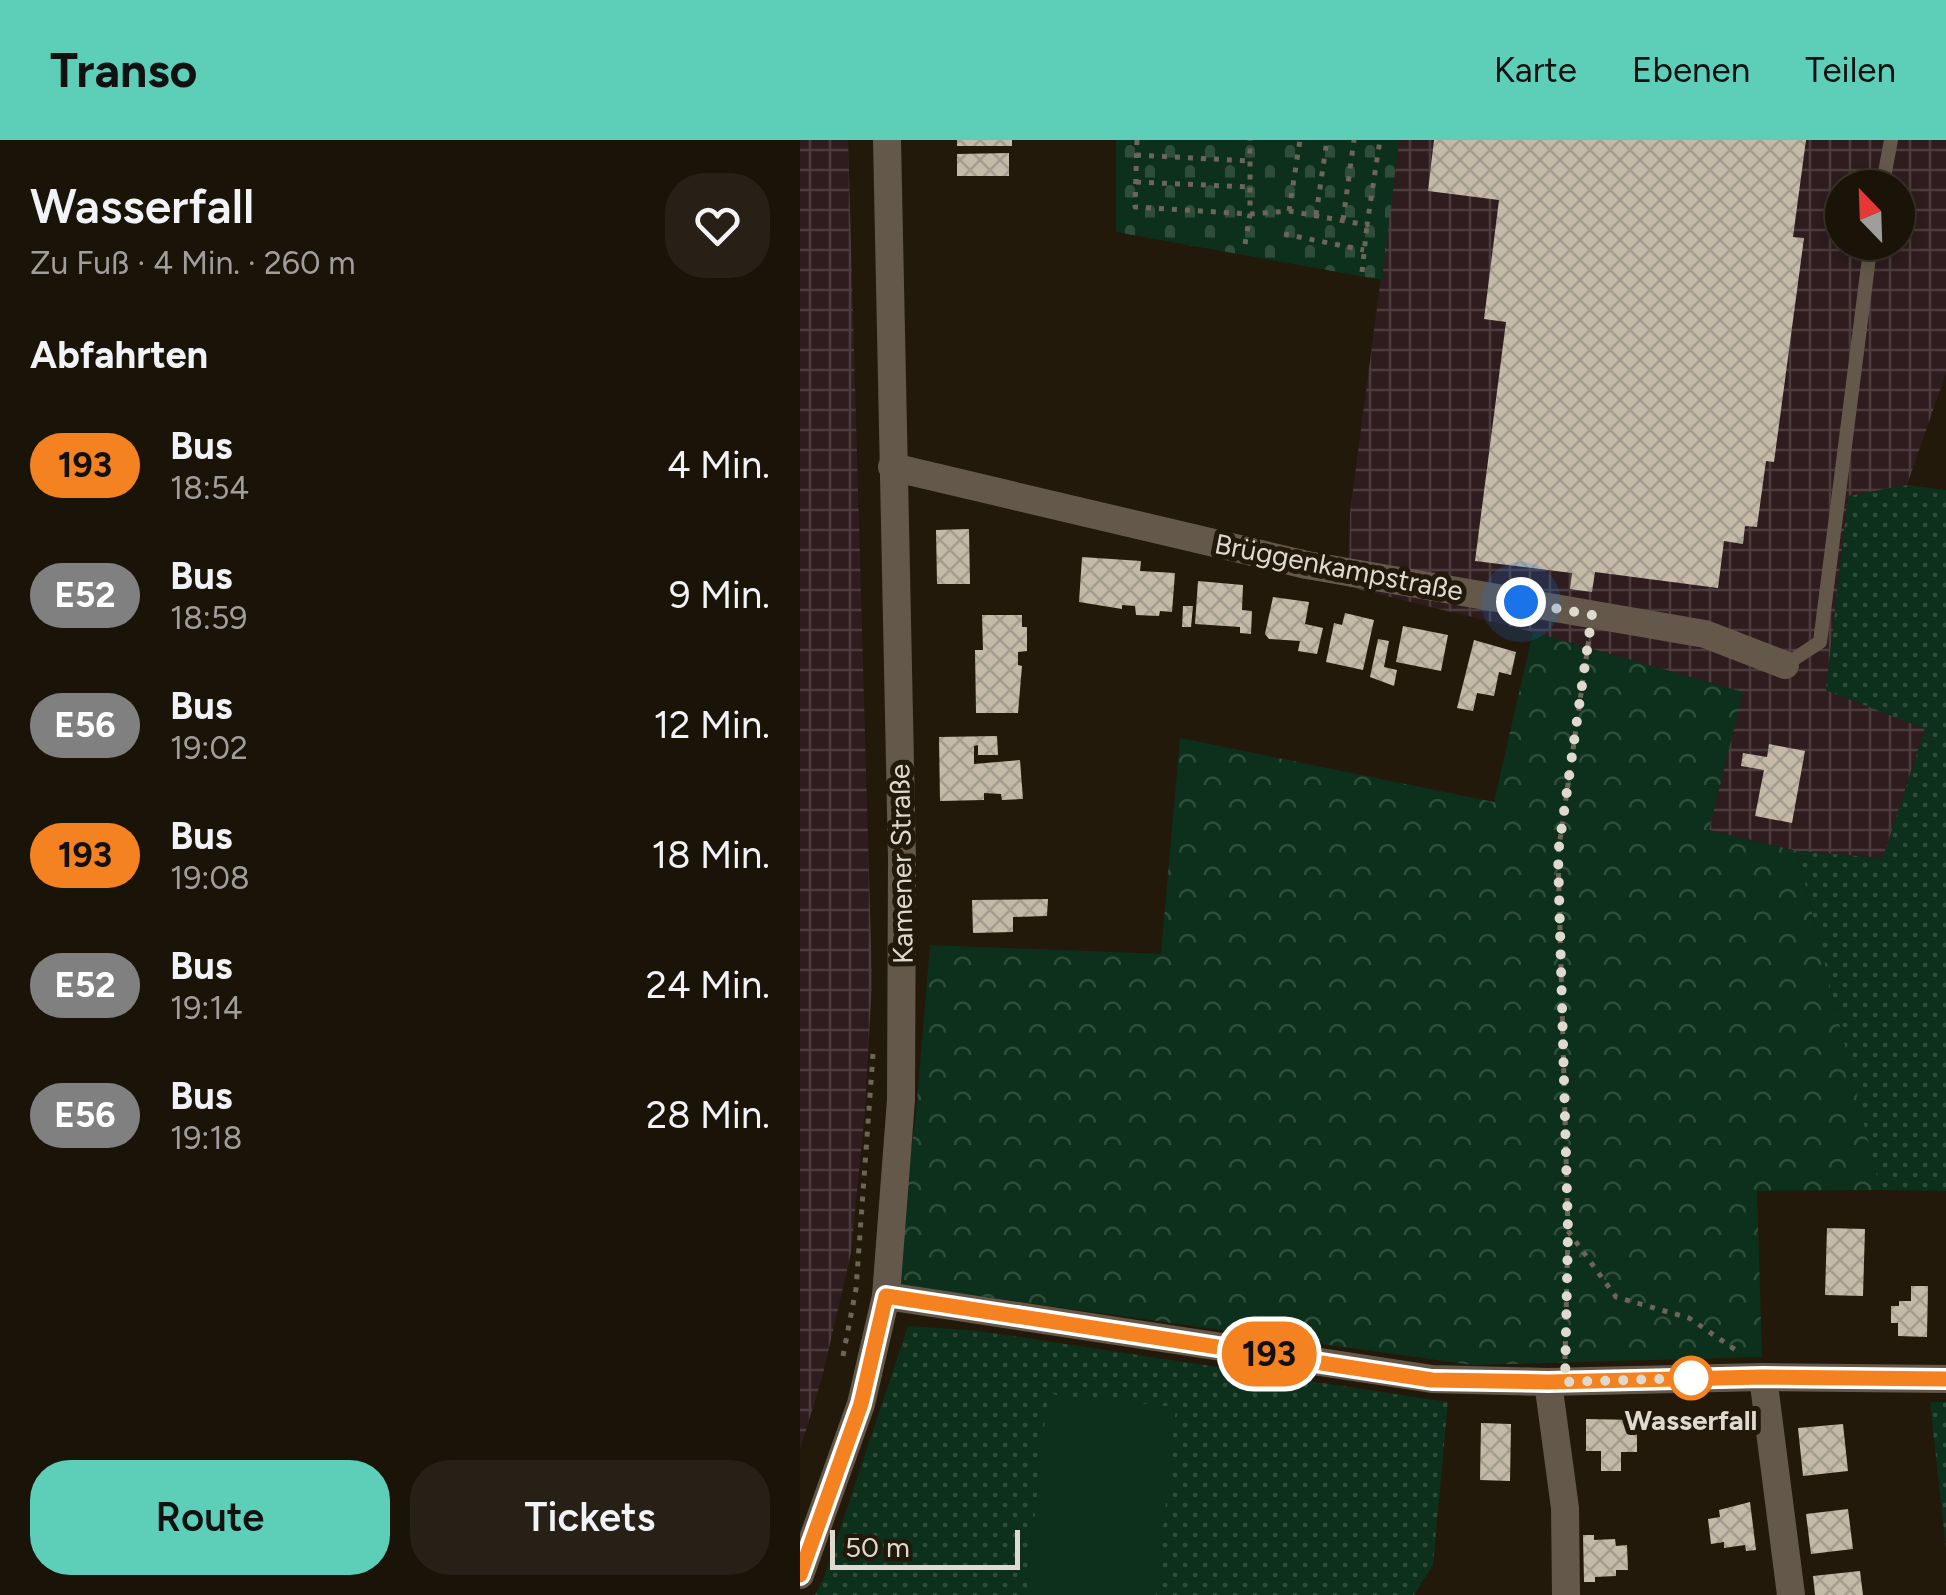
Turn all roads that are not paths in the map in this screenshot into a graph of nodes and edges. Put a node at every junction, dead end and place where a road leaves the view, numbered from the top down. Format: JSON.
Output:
{"nodes":[{"id":1,"x":887,"y":140,"type":"edge"},
{"id":2,"x":1892,"y":140,"type":"edge"},
{"id":3,"x":1886,"y":170,"type":"edge"},
{"id":4,"x":1869,"y":260,"type":"edge"},
{"id":5,"x":892,"y":467,"type":"junction"},
{"id":6,"x":1785,"y":665,"type":"joint"},
{"id":7,"x":886,"y":1296,"type":"junction"},
{"id":8,"x":1763,"y":1377,"type":"junction"},
{"id":9,"x":1946,"y":1379,"type":"edge"},
{"id":10,"x":1556,"y":1382,"type":"junction"},
{"id":11,"x":800,"y":1575,"type":"edge"},
{"id":12,"x":1566,"y":1595,"type":"edge"},
{"id":13,"x":1791,"y":1595,"type":"edge"}],
"edges":[{"from":1,"to":5,"type":"street","name":"Kamener Straße"},
{"from":2,"to":3,"type":"lane"},
{"from":4,"to":6,"type":"lane"},
{"from":5,"to":6,"type":"street","name":"Brüggenkampstraße"},
{"from":5,"to":7,"type":"street","name":"Kamener Straße"},
{"from":7,"to":10,"type":"street"},
{"from":7,"to":11,"type":"street","name":"Kamener Straße"},
{"from":8,"to":9,"type":"street"},
{"from":8,"to":10,"type":"street"},
{"from":8,"to":13,"type":"street"},
{"from":10,"to":12,"type":"street"}]}
